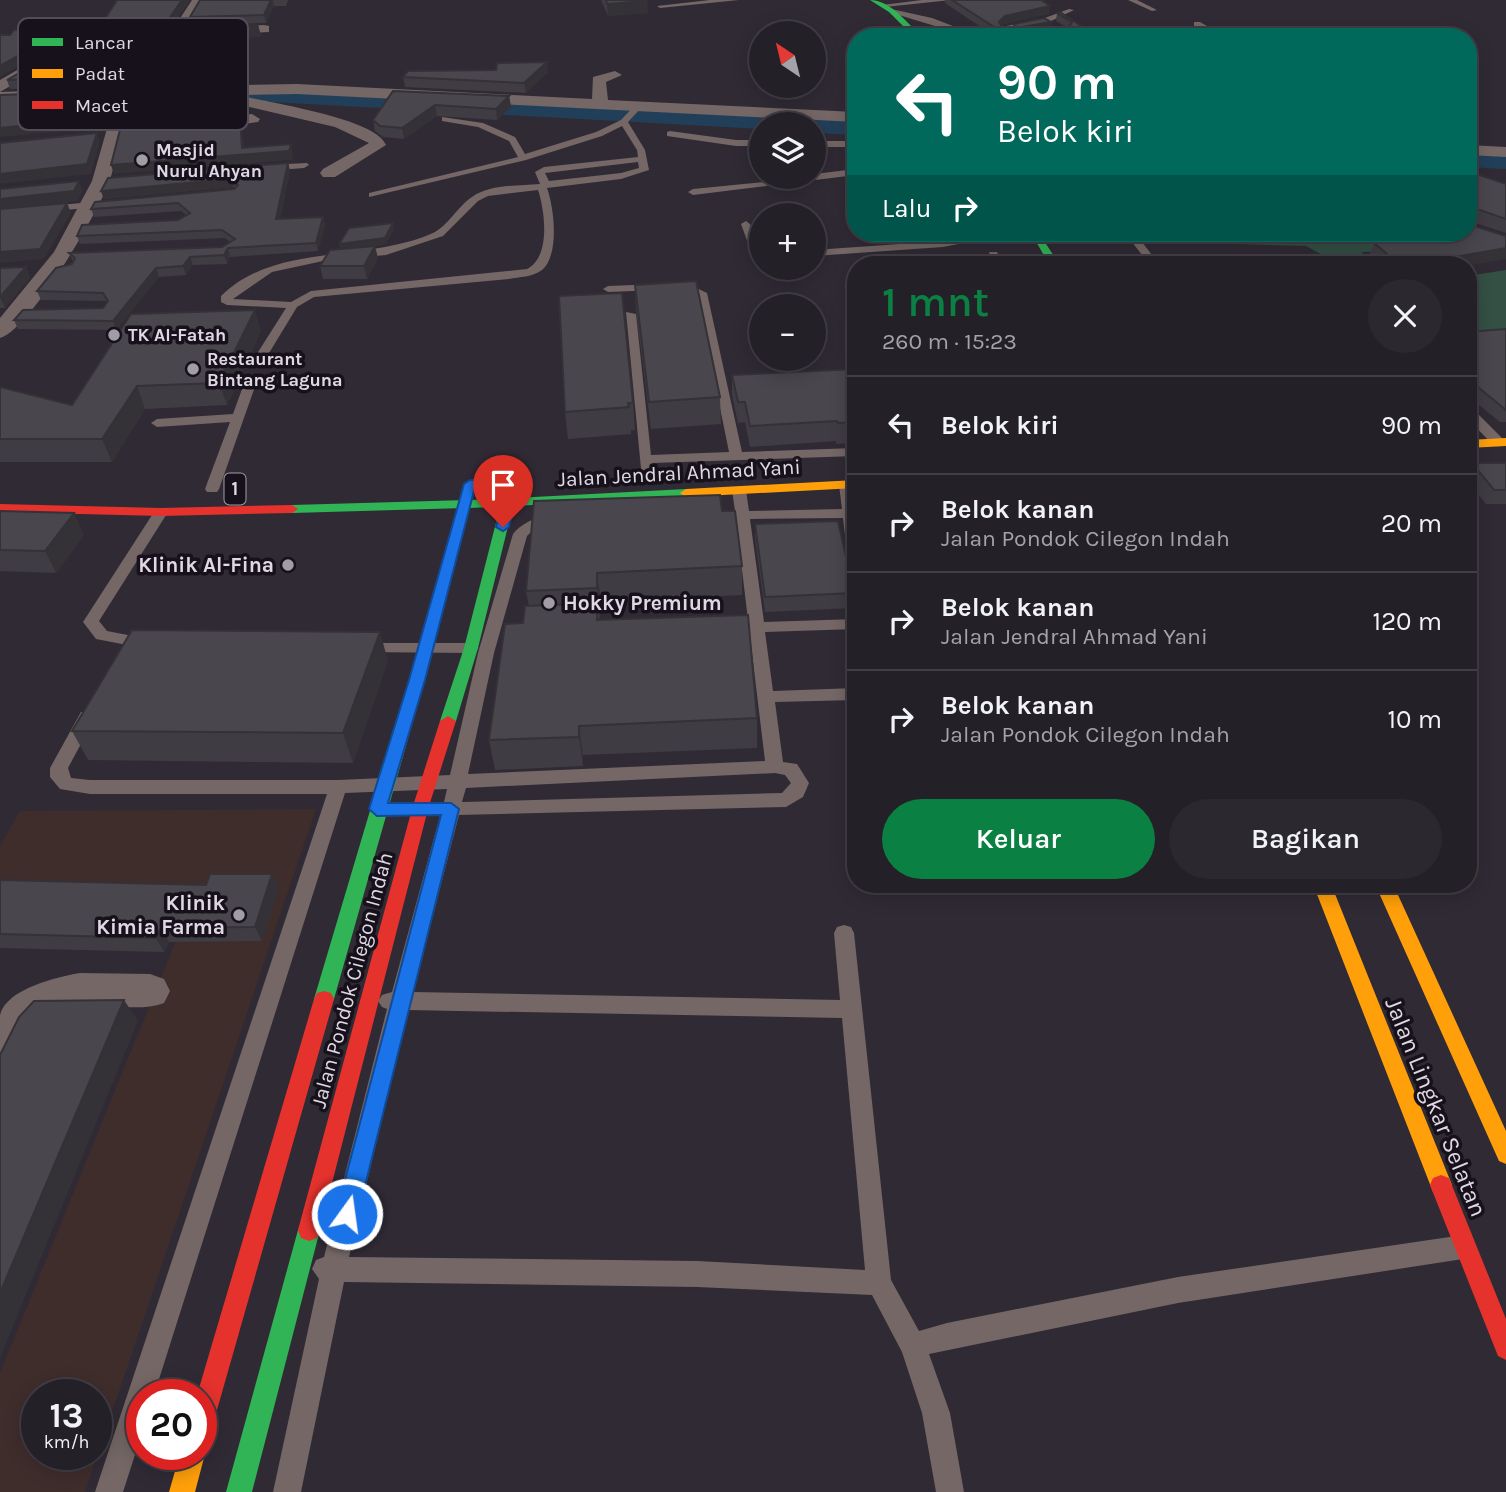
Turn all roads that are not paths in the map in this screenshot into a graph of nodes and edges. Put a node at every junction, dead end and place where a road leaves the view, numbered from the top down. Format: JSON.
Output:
{"nodes":[{"id":1,"x":197,"y":0,"type":"edge"},
{"id":2,"x":736,"y":0,"type":"edge"},
{"id":3,"x":948,"y":0,"type":"edge"},
{"id":4,"x":1131,"y":0,"type":"edge"},
{"id":5,"x":882,"y":5,"type":"edge"},
{"id":6,"x":660,"y":6,"type":"dead end"},
{"id":7,"x":1071,"y":10,"type":"dead end"},
{"id":8,"x":1154,"y":10,"type":"dead end"},
{"id":9,"x":194,"y":18,"type":"edge"},
{"id":10,"x":1044,"y":21,"type":"junction"},
{"id":11,"x":1197,"y":24,"type":"dead end"},
{"id":12,"x":1053,"y":25,"type":"edge"},
{"id":13,"x":908,"y":28,"type":"edge"},
{"id":14,"x":953,"y":28,"type":"edge"},
{"id":15,"x":1009,"y":28,"type":"edge"},
{"id":16,"x":1205,"y":28,"type":"edge"},
{"id":17,"x":264,"y":29,"type":"edge"},
{"id":18,"x":248,"y":30,"type":"edge"},
{"id":19,"x":615,"y":75,"type":"dead end"},
{"id":20,"x":18,"y":76,"type":"edge"},
{"id":21,"x":0,"y":87,"type":"edge"},
{"id":22,"x":248,"y":89,"type":"edge"},
{"id":23,"x":0,"y":97,"type":"edge"},
{"id":24,"x":18,"y":97,"type":"edge"},
{"id":25,"x":18,"y":102,"type":"edge"},
{"id":26,"x":0,"y":103,"type":"edge"},
{"id":27,"x":248,"y":103,"type":"edge"},
{"id":28,"x":600,"y":103,"type":"junction"},
{"id":29,"x":637,"y":108,"type":"junction"},
{"id":30,"x":847,"y":117,"type":"edge"},
{"id":31,"x":248,"y":118,"type":"edge"},
{"id":32,"x":252,"y":119,"type":"dead end"},
{"id":33,"x":445,"y":119,"type":"edge"},
{"id":34,"x":626,"y":121,"type":"junction"},
{"id":35,"x":109,"y":130,"type":"edge"},
{"id":36,"x":138,"y":131,"type":"edge"},
{"id":37,"x":670,"y":134,"type":"dead end"},
{"id":38,"x":106,"y":135,"type":"junction"},
{"id":39,"x":749,"y":144,"type":"edge"},
{"id":40,"x":826,"y":144,"type":"edge"},
{"id":41,"x":847,"y":145,"type":"edge"},
{"id":42,"x":1477,"y":150,"type":"edge"},
{"id":43,"x":1506,"y":152,"type":"edge"},
{"id":44,"x":523,"y":158,"type":"junction"},
{"id":45,"x":304,"y":165,"type":"dead end"},
{"id":46,"x":250,"y":170,"type":"edge"},
{"id":47,"x":329,"y":173,"type":"dead end"},
{"id":48,"x":847,"y":173,"type":"edge"},
{"id":49,"x":107,"y":181,"type":"junction"},
{"id":50,"x":78,"y":184,"type":"edge"},
{"id":51,"x":544,"y":185,"type":"junction"},
{"id":52,"x":693,"y":192,"type":"dead end"},
{"id":53,"x":372,"y":195,"type":"dead end"},
{"id":54,"x":113,"y":203,"type":"edge"},
{"id":55,"x":89,"y":205,"type":"junction"},
{"id":56,"x":0,"y":214,"type":"edge"},
{"id":57,"x":746,"y":223,"type":"dead end"},
{"id":58,"x":104,"y":224,"type":"edge"},
{"id":59,"x":78,"y":226,"type":"junction"},
{"id":60,"x":749,"y":231,"type":"edge"},
{"id":61,"x":950,"y":242,"type":"edge"},
{"id":62,"x":826,"y":252,"type":"edge"},
{"id":63,"x":58,"y":260,"type":"junction"},
{"id":64,"x":84,"y":260,"type":"edge"},
{"id":65,"x":26,"y":269,"type":"edge"},
{"id":66,"x":608,"y":289,"type":"dead end"},
{"id":67,"x":293,"y":305,"type":"junction"},
{"id":68,"x":20,"y":310,"type":"junction"},
{"id":69,"x":46,"y":310,"type":"edge"},
{"id":70,"x":629,"y":314,"type":"dead end"},
{"id":71,"x":0,"y":331,"type":"edge"},
{"id":72,"x":259,"y":360,"type":"dead end"},
{"id":73,"x":252,"y":378,"type":"dead end"},
{"id":74,"x":236,"y":418,"type":"junction"},
{"id":75,"x":1477,"y":419,"type":"edge"},
{"id":76,"x":157,"y":423,"type":"dead end"},
{"id":77,"x":1502,"y":442,"type":"edge"},
{"id":78,"x":1477,"y":443,"type":"edge"},
{"id":79,"x":847,"y":452,"type":"edge"},
{"id":80,"x":736,"y":455,"type":"junction"},
{"id":81,"x":646,"y":458,"type":"junction"},
{"id":82,"x":1506,"y":458,"type":"edge"},
{"id":83,"x":1477,"y":460,"type":"edge"},
{"id":84,"x":847,"y":467,"type":"edge"},
{"id":85,"x":640,"y":476,"type":"joint"},
{"id":86,"x":847,"y":484,"type":"edge"},
{"id":87,"x":212,"y":489,"type":"dead end"},
{"id":88,"x":739,"y":490,"type":"junction"},
{"id":89,"x":509,"y":503,"type":"junction"},
{"id":90,"x":464,"y":505,"type":"junction"},
{"id":91,"x":0,"y":509,"type":"edge"},
{"id":92,"x":161,"y":512,"type":"junction"},
{"id":93,"x":847,"y":513,"type":"edge"},
{"id":94,"x":743,"y":515,"type":"junction"},
{"id":95,"x":703,"y":516,"type":"edge"},
{"id":96,"x":571,"y":520,"type":"edge"},
{"id":97,"x":750,"y":620,"type":"junction"},
{"id":98,"x":847,"y":624,"type":"edge"},
{"id":99,"x":345,"y":647,"type":"edge"},
{"id":100,"x":426,"y":648,"type":"junction"},
{"id":101,"x":471,"y":648,"type":"junction"},
{"id":102,"x":119,"y":658,"type":"edge"},
{"id":103,"x":847,"y":694,"type":"edge"},
{"id":104,"x":767,"y":697,"type":"junction"},
{"id":105,"x":92,"y":707,"type":"edge"},
{"id":106,"x":775,"y":767,"type":"junction"},
{"id":107,"x":458,"y":783,"type":"junction"},
{"id":108,"x":385,"y":784,"type":"junction"},
{"id":109,"x":428,"y":784,"type":"junction"},
{"id":110,"x":338,"y":787,"type":"junction"},
{"id":111,"x":377,"y":809,"type":"junction"},
{"id":112,"x":420,"y":809,"type":"junction"},
{"id":113,"x":451,"y":809,"type":"junction"},
{"id":114,"x":1326,"y":893,"type":"edge"},
{"id":115,"x":1388,"y":893,"type":"edge"},
{"id":116,"x":844,"y":933,"type":"dead end"},
{"id":117,"x":150,"y":991,"type":"dead end"},
{"id":118,"x":400,"y":1001,"type":"junction"},
{"id":119,"x":368,"y":1003,"type":"junction"},
{"id":120,"x":851,"y":1009,"type":"junction"},
{"id":121,"x":0,"y":1057,"type":"edge"},
{"id":122,"x":1506,"y":1154,"type":"edge"},
{"id":123,"x":1468,"y":1246,"type":"junction"},
{"id":124,"x":334,"y":1268,"type":"junction"},
{"id":125,"x":290,"y":1269,"type":"junction"},
{"id":126,"x":879,"y":1283,"type":"junction"},
{"id":127,"x":913,"y":1346,"type":"junction"},
{"id":128,"x":1506,"y":1348,"type":"edge"},
{"id":129,"x":216,"y":1379,"type":"edge"},
{"id":130,"x":188,"y":1470,"type":"edge"},
{"id":131,"x":109,"y":1492,"type":"edge"},
{"id":132,"x":182,"y":1492,"type":"edge"},
{"id":133,"x":239,"y":1492,"type":"edge"},
{"id":134,"x":287,"y":1492,"type":"edge"},
{"id":135,"x":950,"y":1492,"type":"edge"}],
"edges":[{"from":1,"to":9,"type":"street"},
{"from":2,"to":6,"type":"lane"},
{"from":3,"to":5,"type":"lane"},
{"from":4,"to":8,"type":"lane"},
{"from":5,"to":13,"type":"main road"},
{"from":5,"to":14,"type":"lane"},
{"from":7,"to":10,"type":"lane"},
{"from":10,"to":12,"type":"lane"},
{"from":10,"to":15,"type":"lane"},
{"from":11,"to":16,"type":"lane"},
{"from":17,"to":18,"type":"street"},
{"from":19,"to":28,"type":"street"},
{"from":20,"to":21,"type":"street"},
{"from":22,"to":28,"type":"street"},
{"from":23,"to":24,"type":"street"},
{"from":25,"to":26,"type":"street"},
{"from":27,"to":47,"type":"street"},
{"from":28,"to":29,"type":"street"},
{"from":29,"to":30,"type":"street"},
{"from":29,"to":34,"type":"lane"},
{"from":31,"to":32,"type":"street"},
{"from":33,"to":44,"type":"lane"},
{"from":34,"to":44,"type":"lane"},
{"from":34,"to":51,"type":"lane"},
{"from":35,"to":38,"type":"street"},
{"from":36,"to":38,"type":"street"},
{"from":37,"to":39,"type":"lane"},
{"from":38,"to":49,"type":"street"},
{"from":40,"to":41,"type":"lane"},
{"from":42,"to":43,"type":"street"},
{"from":44,"to":53,"type":"lane"},
{"from":45,"to":46,"type":"lane"},
{"from":48,"to":52,"type":"lane"},
{"from":49,"to":50,"type":"street"},
{"from":49,"to":55,"type":"street"},
{"from":51,"to":67,"type":"lane"},
{"from":51,"to":67,"type":"lane"},
{"from":54,"to":55,"type":"lane"},
{"from":55,"to":56,"type":"lane"},
{"from":55,"to":59,"type":"street"},
{"from":57,"to":60,"type":"lane"},
{"from":58,"to":59,"type":"street"},
{"from":59,"to":63,"type":"street"},
{"from":61,"to":62,"type":"lane"},
{"from":63,"to":64,"type":"street"},
{"from":63,"to":65,"type":"street"},
{"from":63,"to":68,"type":"street"},
{"from":66,"to":80,"type":"lane"},
{"from":67,"to":72,"type":"lane"},
{"from":68,"to":69,"type":"street"},
{"from":68,"to":71,"type":"street"},
{"from":70,"to":81,"type":"lane"},
{"from":73,"to":74,"type":"lane"},
{"from":74,"to":76,"type":"lane"},
{"from":74,"to":87,"type":"lane"},
{"from":75,"to":77,"type":"lane"},
{"from":77,"to":78,"type":"main road"},
{"from":79,"to":80,"type":"lane"},
{"from":80,"to":81,"type":"lane"},
{"from":81,"to":85,"type":"lane"},
{"from":82,"to":83,"type":"main road"},
{"from":84,"to":85,"type":"main road","name":"Jalan Jendral Ahmad Yani"},
{"from":86,"to":88,"type":"main road","name":"Jalan Jendral Ahmad Yani","number":"1"},
{"from":88,"to":89,"type":"main road","name":"Jalan Jendral Ahmad Yani","number":"1"},
{"from":88,"to":94,"type":"lane"},
{"from":89,"to":90,"type":"main road","name":"Jalan Jendral Ahmad Yani","number":"1"},
{"from":89,"to":90,"type":"main road","name":"Jalan Pondok Cilegon Indah"},
{"from":89,"to":101,"type":"main road","name":"Jalan Pondok Cilegon Indah"},
{"from":90,"to":92,"type":"main road","name":"Jalan Jendral Ahmad Yani","number":"1"},
{"from":90,"to":100,"type":"main road","name":"Jalan Pondok Cilegon Indah"},
{"from":91,"to":92,"type":"main road","name":"Jalan Jendral Ahmad Yani","number":"1"},
{"from":92,"to":102,"type":"lane"},
{"from":93,"to":94,"type":"lane"},
{"from":94,"to":95,"type":"lane"},
{"from":94,"to":97,"type":"lane"},
{"from":96,"to":107,"type":"lane"},
{"from":97,"to":98,"type":"lane"},
{"from":97,"to":104,"type":"lane"},
{"from":99,"to":100,"type":"lane"},
{"from":100,"to":101,"type":"lane"},
{"from":100,"to":108,"type":"main road","name":"Jalan Pondok Cilegon Indah"},
{"from":101,"to":109,"type":"main road","name":"Jalan Pondok Cilegon Indah"},
{"from":103,"to":104,"type":"lane"},
{"from":104,"to":106,"type":"lane"},
{"from":105,"to":110,"type":"lane"},
{"from":106,"to":107,"type":"lane"},
{"from":106,"to":113,"type":"lane"},
{"from":107,"to":109,"type":"lane"},
{"from":107,"to":113,"type":"lane"},
{"from":108,"to":109,"type":"lane"},
{"from":108,"to":110,"type":"lane"},
{"from":108,"to":111,"type":"main road","name":"Jalan Pondok Cilegon Indah"},
{"from":109,"to":112,"type":"main road","name":"Jalan Pondok Cilegon Indah"},
{"from":110,"to":131,"type":"lane"},
{"from":111,"to":112,"type":"lane"},
{"from":111,"to":129,"type":"main road","name":"Jalan Pondok Cilegon Indah"},
{"from":112,"to":113,"type":"lane"},
{"from":112,"to":119,"type":"main road","name":"Jalan Pondok Cilegon Indah"},
{"from":113,"to":118,"type":"lane"},
{"from":114,"to":123,"type":"main road","name":"Jalan Lingkar Selatan"},
{"from":115,"to":122,"type":"main road","name":"Jalan Lingkar Selatan"},
{"from":116,"to":120,"type":"lane"},
{"from":117,"to":121,"type":"street"},
{"from":118,"to":119,"type":"lane"},
{"from":118,"to":120,"type":"lane"},
{"from":118,"to":124,"type":"lane"},
{"from":119,"to":125,"type":"main road","name":"Jalan Pondok Cilegon Indah"},
{"from":120,"to":126,"type":"lane"},
{"from":123,"to":127,"type":"lane"},
{"from":123,"to":128,"type":"main road","name":"Jalan Lingkar Selatan"},
{"from":124,"to":125,"type":"lane"},
{"from":124,"to":126,"type":"lane"},
{"from":124,"to":134,"type":"lane"},
{"from":125,"to":133,"type":"main road","name":"Jalan Pondok Cilegon Indah"},
{"from":126,"to":127,"type":"lane"},
{"from":127,"to":135,"type":"lane"},
{"from":130,"to":132,"type":"main road"}]}
